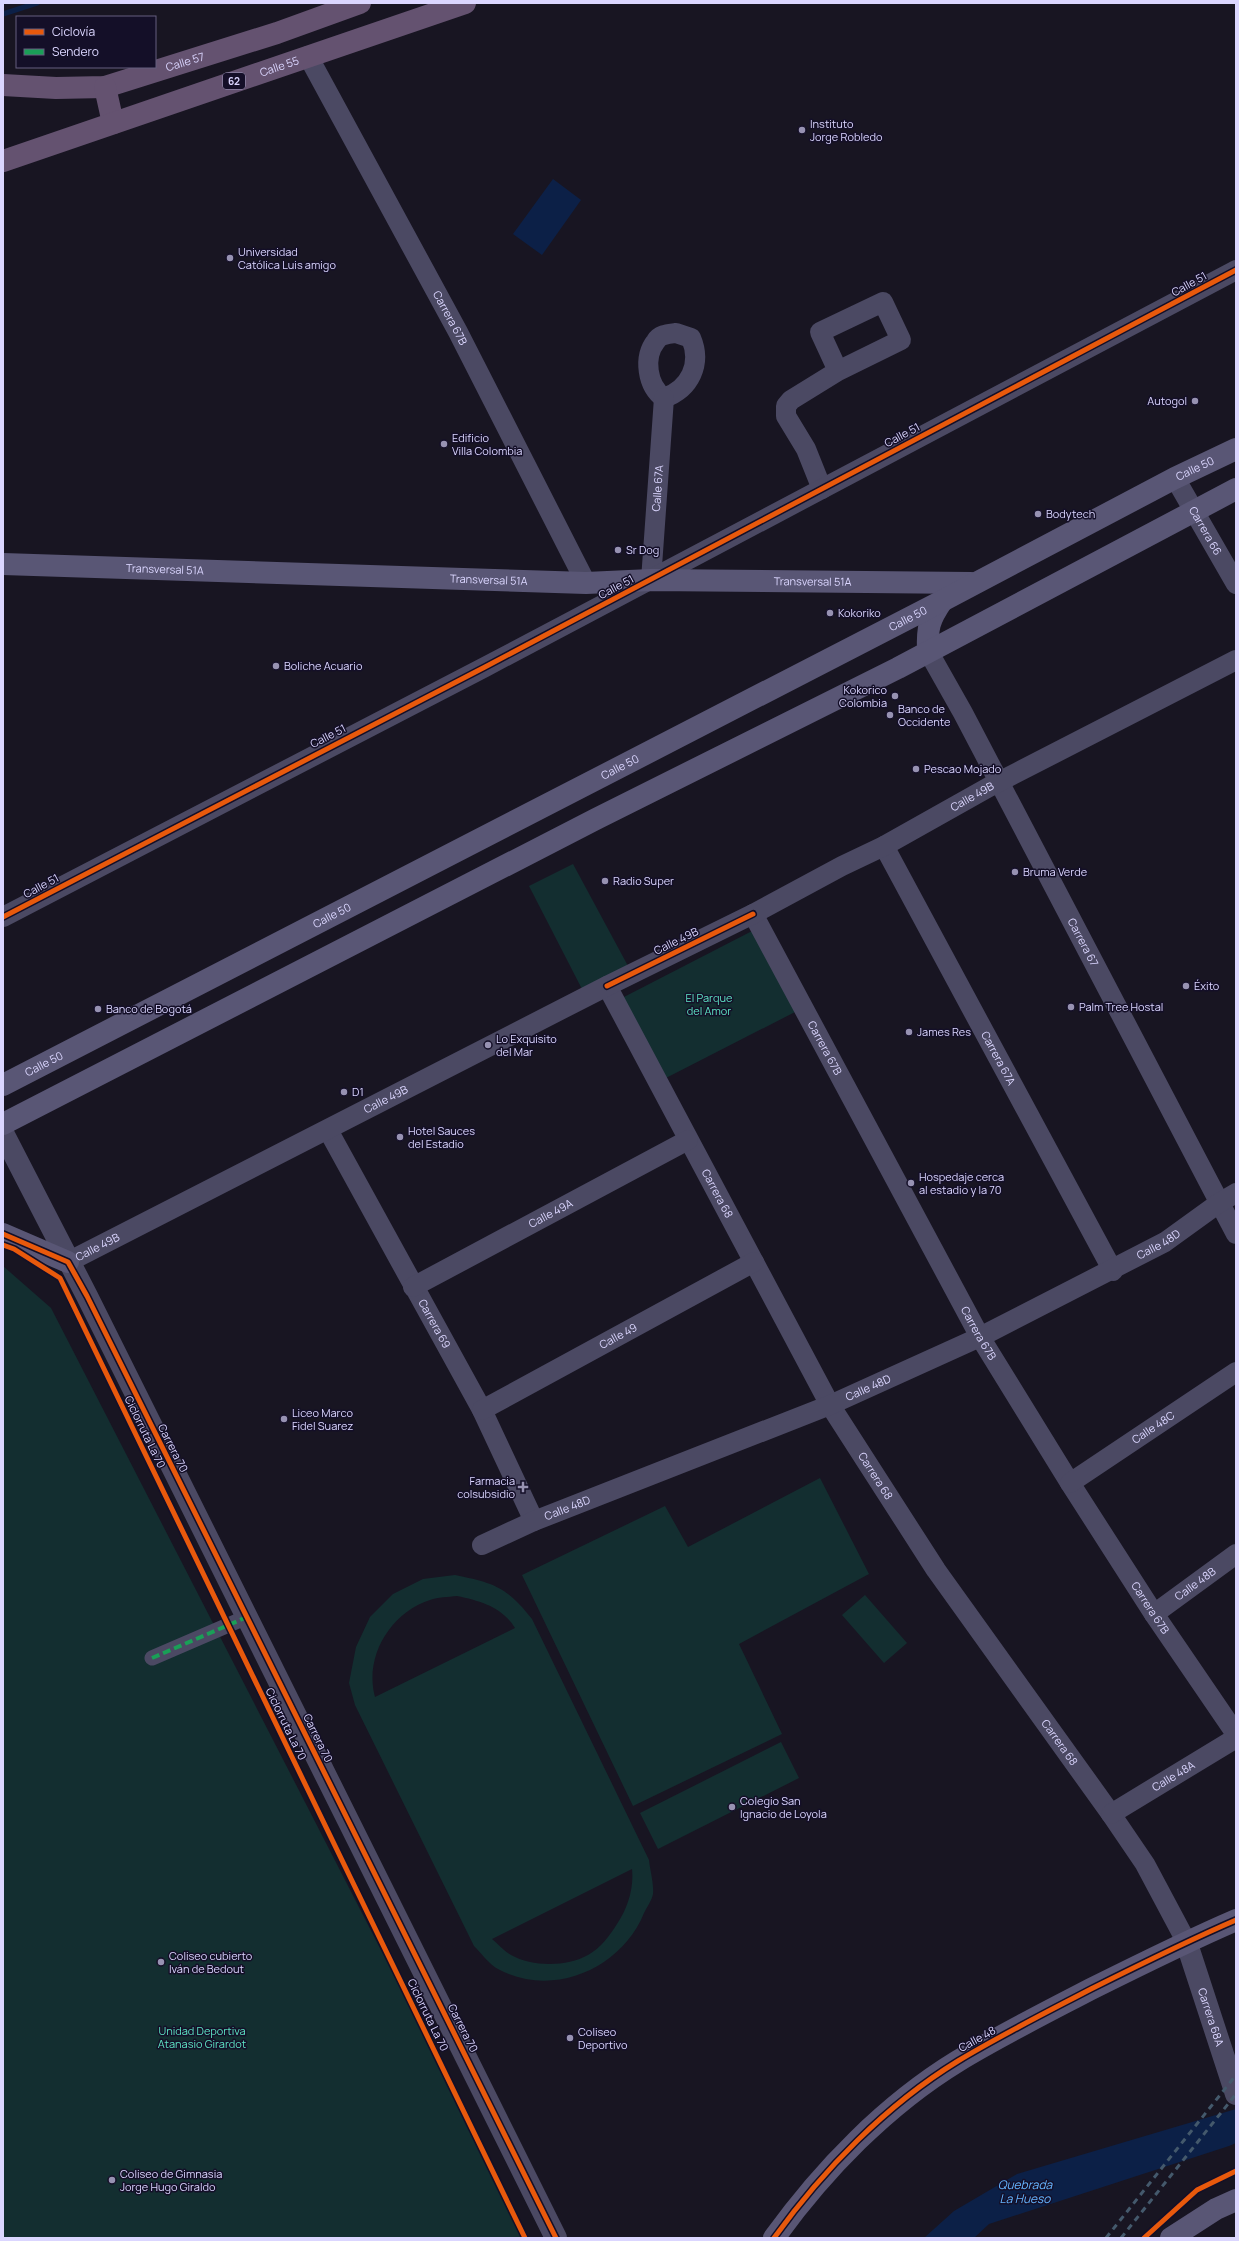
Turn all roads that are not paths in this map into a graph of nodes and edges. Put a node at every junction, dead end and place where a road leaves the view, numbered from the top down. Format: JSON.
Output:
{"nodes":[{"id":1,"x":360,"y":3,"type":"edge"},
{"id":2,"x":465,"y":3,"type":"edge"},
{"id":3,"x":308,"y":56,"type":"junction"},
{"id":4,"x":3,"y":86,"type":"edge"},
{"id":5,"x":105,"y":87,"type":"junction"},
{"id":6,"x":113,"y":123,"type":"junction"},
{"id":7,"x":3,"y":161,"type":"edge"},
{"id":8,"x":1236,"y":270,"type":"edge"},
{"id":9,"x":838,"y":371,"type":"dead end"},
{"id":10,"x":664,"y":398,"type":"dead end"},
{"id":11,"x":1236,"y":450,"type":"edge"},
{"id":12,"x":1175,"y":478,"type":"junction"},
{"id":13,"x":822,"y":489,"type":"junction"},
{"id":14,"x":1236,"y":489,"type":"edge"},
{"id":15,"x":1193,"y":511,"type":"junction"},
{"id":16,"x":3,"y":564,"type":"edge"},
{"id":17,"x":651,"y":580,"type":"junction"},
{"id":18,"x":586,"y":583,"type":"junction"},
{"id":19,"x":974,"y":583,"type":"junction"},
{"id":20,"x":1236,"y":584,"type":"edge"},
{"id":21,"x":942,"y":601,"type":"junction"},
{"id":22,"x":928,"y":651,"type":"junction"},
{"id":23,"x":1236,"y":660,"type":"edge"},
{"id":24,"x":998,"y":783,"type":"junction"},
{"id":25,"x":884,"y":846,"type":"junction"},
{"id":26,"x":753,"y":914,"type":"junction"},
{"id":27,"x":3,"y":917,"type":"edge"},
{"id":28,"x":607,"y":986,"type":"junction"},
{"id":29,"x":3,"y":1085,"type":"edge"},
{"id":30,"x":3,"y":1124,"type":"edge"},
{"id":31,"x":328,"y":1130,"type":"junction"},
{"id":32,"x":3,"y":1133,"type":"edge"},
{"id":33,"x":688,"y":1140,"type":"junction"},
{"id":34,"x":1236,"y":1193,"type":"edge"},
{"id":35,"x":1219,"y":1203,"type":"junction"},
{"id":36,"x":3,"y":1234,"type":"edge"},
{"id":37,"x":1236,"y":1234,"type":"edge"},
{"id":38,"x":68,"y":1262,"type":"junction"},
{"id":39,"x":754,"y":1262,"type":"junction"},
{"id":40,"x":1113,"y":1271,"type":"junction"},
{"id":41,"x":413,"y":1286,"type":"junction"},
{"id":42,"x":980,"y":1337,"type":"junction"},
{"id":43,"x":1236,"y":1372,"type":"edge"},
{"id":44,"x":830,"y":1405,"type":"junction"},
{"id":45,"x":482,"y":1410,"type":"junction"},
{"id":46,"x":1070,"y":1484,"type":"junction"},
{"id":47,"x":534,"y":1521,"type":"junction"},
{"id":48,"x":482,"y":1545,"type":"dead end"},
{"id":49,"x":1236,"y":1554,"type":"edge"},
{"id":50,"x":1154,"y":1614,"type":"junction"},
{"id":51,"x":247,"y":1617,"type":"junction"},
{"id":52,"x":152,"y":1658,"type":"dead end"},
{"id":53,"x":1236,"y":1734,"type":"edge"},
{"id":54,"x":1236,"y":1738,"type":"edge"},
{"id":55,"x":1111,"y":1814,"type":"junction"},
{"id":56,"x":1236,"y":1920,"type":"edge"},
{"id":57,"x":1186,"y":1941,"type":"junction"},
{"id":58,"x":1236,"y":2094,"type":"edge"},
{"id":59,"x":1236,"y":2200,"type":"edge"},
{"id":60,"x":556,"y":2233,"type":"edge"},
{"id":61,"x":774,"y":2238,"type":"edge"},
{"id":62,"x":1171,"y":2238,"type":"edge"}],
"edges":[{"from":1,"to":5,"type":"highway","name":"Calle 57"},
{"from":2,"to":3,"type":"highway","name":"Calle 55","number":"62"},
{"from":3,"to":6,"type":"highway","name":"Calle 55","number":"62"},
{"from":3,"to":18,"type":"street","name":"Carrera 67B"},
{"from":4,"to":5,"type":"highway","name":"Calle 57"},
{"from":5,"to":6,"type":"highway"},
{"from":6,"to":7,"type":"highway","name":"Calle 55","number":"62"},
{"from":8,"to":13,"type":"street","name":"Calle 51"},
{"from":9,"to":13,"type":"street"},
{"from":10,"to":17,"type":"street","name":"Calle 67A"},
{"from":11,"to":12,"type":"main road","name":"Calle 50"},
{"from":12,"to":15,"type":"street","name":"Carrera 66"},
{"from":12,"to":19,"type":"main road","name":"Calle 50"},
{"from":13,"to":17,"type":"street","name":"Calle 51"},
{"from":14,"to":15,"type":"main road"},
{"from":15,"to":20,"type":"street","name":"Carrera 66"},
{"from":15,"to":22,"type":"main road"},
{"from":16,"to":18,"type":"main road","name":"Transversal 51A"},
{"from":17,"to":18,"type":"main road","name":"Transversal 51A"},
{"from":17,"to":19,"type":"main road","name":"Transversal 51A"},
{"from":17,"to":27,"type":"street","name":"Calle 51"},
{"from":19,"to":21,"type":"main road","name":"Calle 50"},
{"from":21,"to":22,"type":"main road"},
{"from":21,"to":29,"type":"main road","name":"Calle 50"},
{"from":22,"to":24,"type":"street","name":"Carrera 67"},
{"from":22,"to":30,"type":"main road"},
{"from":23,"to":24,"type":"street","name":"Calle 49B"},
{"from":24,"to":25,"type":"street","name":"Calle 49B"},
{"from":24,"to":35,"type":"street","name":"Carrera 67"},
{"from":25,"to":26,"type":"street","name":"Calle 49B"},
{"from":25,"to":40,"type":"street","name":"Carrera 67A"},
{"from":26,"to":28,"type":"street","name":"Calle 49B"},
{"from":26,"to":42,"type":"street","name":"Carrera 67B"},
{"from":28,"to":31,"type":"street","name":"Calle 49B"},
{"from":28,"to":33,"type":"street","name":"Carrera 68"},
{"from":31,"to":38,"type":"street","name":"Calle 49B"},
{"from":31,"to":41,"type":"street","name":"Carrera 69"},
{"from":32,"to":38,"type":"street","name":"Carrera 70"},
{"from":33,"to":39,"type":"street","name":"Carrera 68"},
{"from":33,"to":41,"type":"street","name":"Calle 49A"},
{"from":34,"to":35,"type":"street","name":"Calle 48D"},
{"from":35,"to":37,"type":"street","name":"Carrera 67"},
{"from":35,"to":40,"type":"street","name":"Calle 48D"},
{"from":36,"to":38,"type":"main road"},
{"from":38,"to":51,"type":"street","name":"Carrera 70"},
{"from":39,"to":44,"type":"street","name":"Carrera 68"},
{"from":39,"to":45,"type":"street","name":"Calle 49"},
{"from":40,"to":42,"type":"street","name":"Calle 48D"},
{"from":41,"to":45,"type":"street","name":"Carrera 69"},
{"from":42,"to":44,"type":"street","name":"Calle 48D"},
{"from":42,"to":46,"type":"street","name":"Carrera 67B"},
{"from":43,"to":46,"type":"street","name":"Calle 48C"},
{"from":44,"to":47,"type":"street","name":"Calle 48D"},
{"from":44,"to":55,"type":"street","name":"Carrera 68"},
{"from":45,"to":47,"type":"street","name":"Carrera 69"},
{"from":46,"to":50,"type":"street","name":"Carrera 67B"},
{"from":47,"to":48,"type":"street","name":"Calle 48D"},
{"from":49,"to":50,"type":"street","name":"Calle 48B"},
{"from":50,"to":53,"type":"street","name":"Carrera 67B"},
{"from":51,"to":52,"type":"street"},
{"from":51,"to":60,"type":"street","name":"Carrera 70"},
{"from":54,"to":55,"type":"street","name":"Calle 48A"},
{"from":55,"to":57,"type":"street","name":"Carrera 68"},
{"from":56,"to":57,"type":"main road","name":"Calle 48"},
{"from":57,"to":58,"type":"street","name":"Carrera 68A"},
{"from":57,"to":61,"type":"main road","name":"Calle 48"},
{"from":59,"to":62,"type":"main road"}]}
